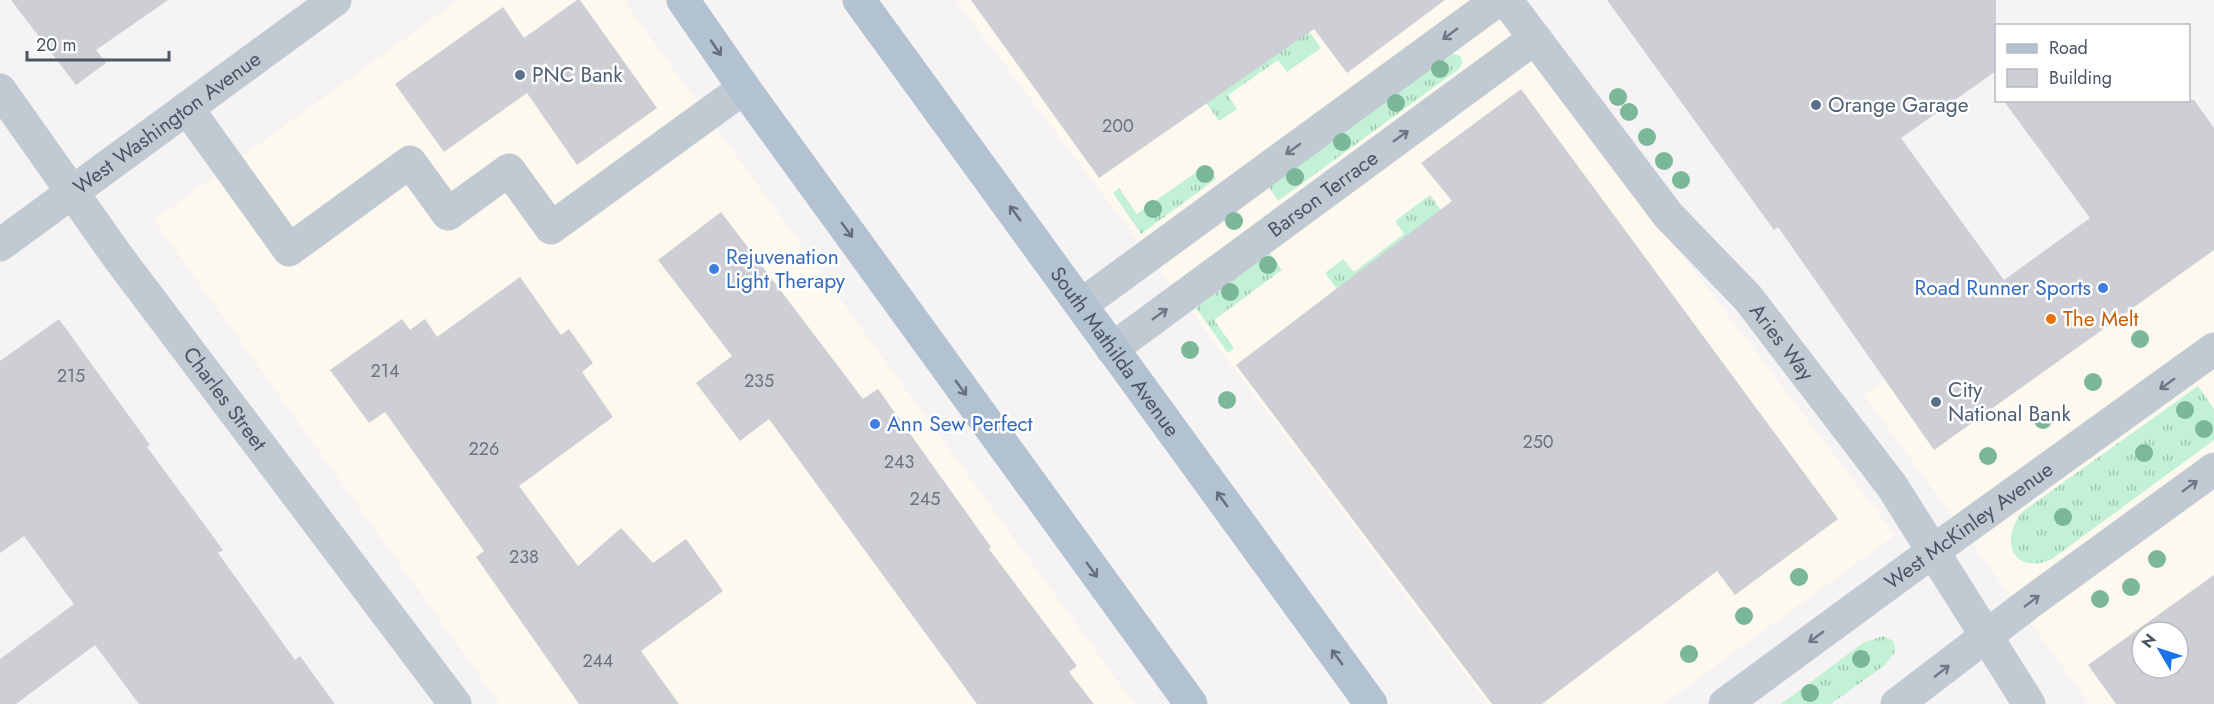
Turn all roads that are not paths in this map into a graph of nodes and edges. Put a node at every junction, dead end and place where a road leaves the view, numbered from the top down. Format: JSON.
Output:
{"nodes":[{"id":1,"x":335,"y":0,"type":"edge"},
{"id":2,"x":683,"y":0,"type":"edge"},
{"id":3,"x":859,"y":0,"type":"edge"},
{"id":4,"x":1498,"y":0,"type":"edge"},
{"id":5,"x":1506,"y":0,"type":"edge"},
{"id":6,"x":1534,"y":38,"type":"junction"},
{"id":7,"x":744,"y":88,"type":"junction"},
{"id":8,"x":0,"y":90,"type":"edge"},
{"id":9,"x":187,"y":108,"type":"junction"},
{"id":10,"x":72,"y":193,"type":"junction"},
{"id":11,"x":0,"y":245,"type":"edge"},
{"id":12,"x":1081,"y":305,"type":"junction"},
{"id":13,"x":1112,"y":349,"type":"junction"},
{"id":14,"x":2214,"y":350,"type":"edge"},
{"id":15,"x":2214,"y":469,"type":"edge"},
{"id":16,"x":1932,"y":552,"type":"junction"},
{"id":17,"x":1986,"y":637,"type":"junction"},
{"id":18,"x":455,"y":704,"type":"edge"},
{"id":19,"x":1191,"y":704,"type":"edge"},
{"id":20,"x":1371,"y":704,"type":"edge"},
{"id":21,"x":1725,"y":704,"type":"edge"},
{"id":22,"x":1897,"y":704,"type":"edge"},
{"id":23,"x":2029,"y":704,"type":"edge"}],
"edges":[{"from":1,"to":9,"type":"street","name":"West Washington Avenue"},
{"from":2,"to":7,"type":"main road","one_way":true},
{"from":12,"to":3,"type":"main road","name":"South Mathilda Avenue","one_way":true},
{"from":4,"to":12,"type":"street","one_way":true},
{"from":5,"to":6,"type":"street","name":"Aries Way"},
{"from":13,"to":6,"type":"street","name":"Barson Terrace","one_way":true},
{"from":6,"to":16,"type":"street","name":"Aries Way"},
{"from":7,"to":9,"type":"street"},
{"from":7,"to":19,"type":"main road","one_way":true},
{"from":8,"to":10,"type":"street","name":"Charles Street"},
{"from":9,"to":10,"type":"street","name":"West Washington Avenue"},
{"from":10,"to":11,"type":"street","name":"West Washington Avenue"},
{"from":10,"to":18,"type":"street","name":"Charles Street"},
{"from":12,"to":13,"type":"main road","name":"South Mathilda Avenue"},
{"from":20,"to":13,"type":"main road","name":"South Mathilda Avenue","one_way":true},
{"from":14,"to":16,"type":"street","name":"West McKinley Avenue","one_way":true},
{"from":17,"to":15,"type":"street","one_way":true},
{"from":16,"to":17,"type":"street","name":"Aries Way"},
{"from":16,"to":21,"type":"street","name":"West McKinley Avenue","one_way":true},
{"from":22,"to":17,"type":"street","one_way":true},
{"from":17,"to":23,"type":"street","name":"Aries Way"}]}
